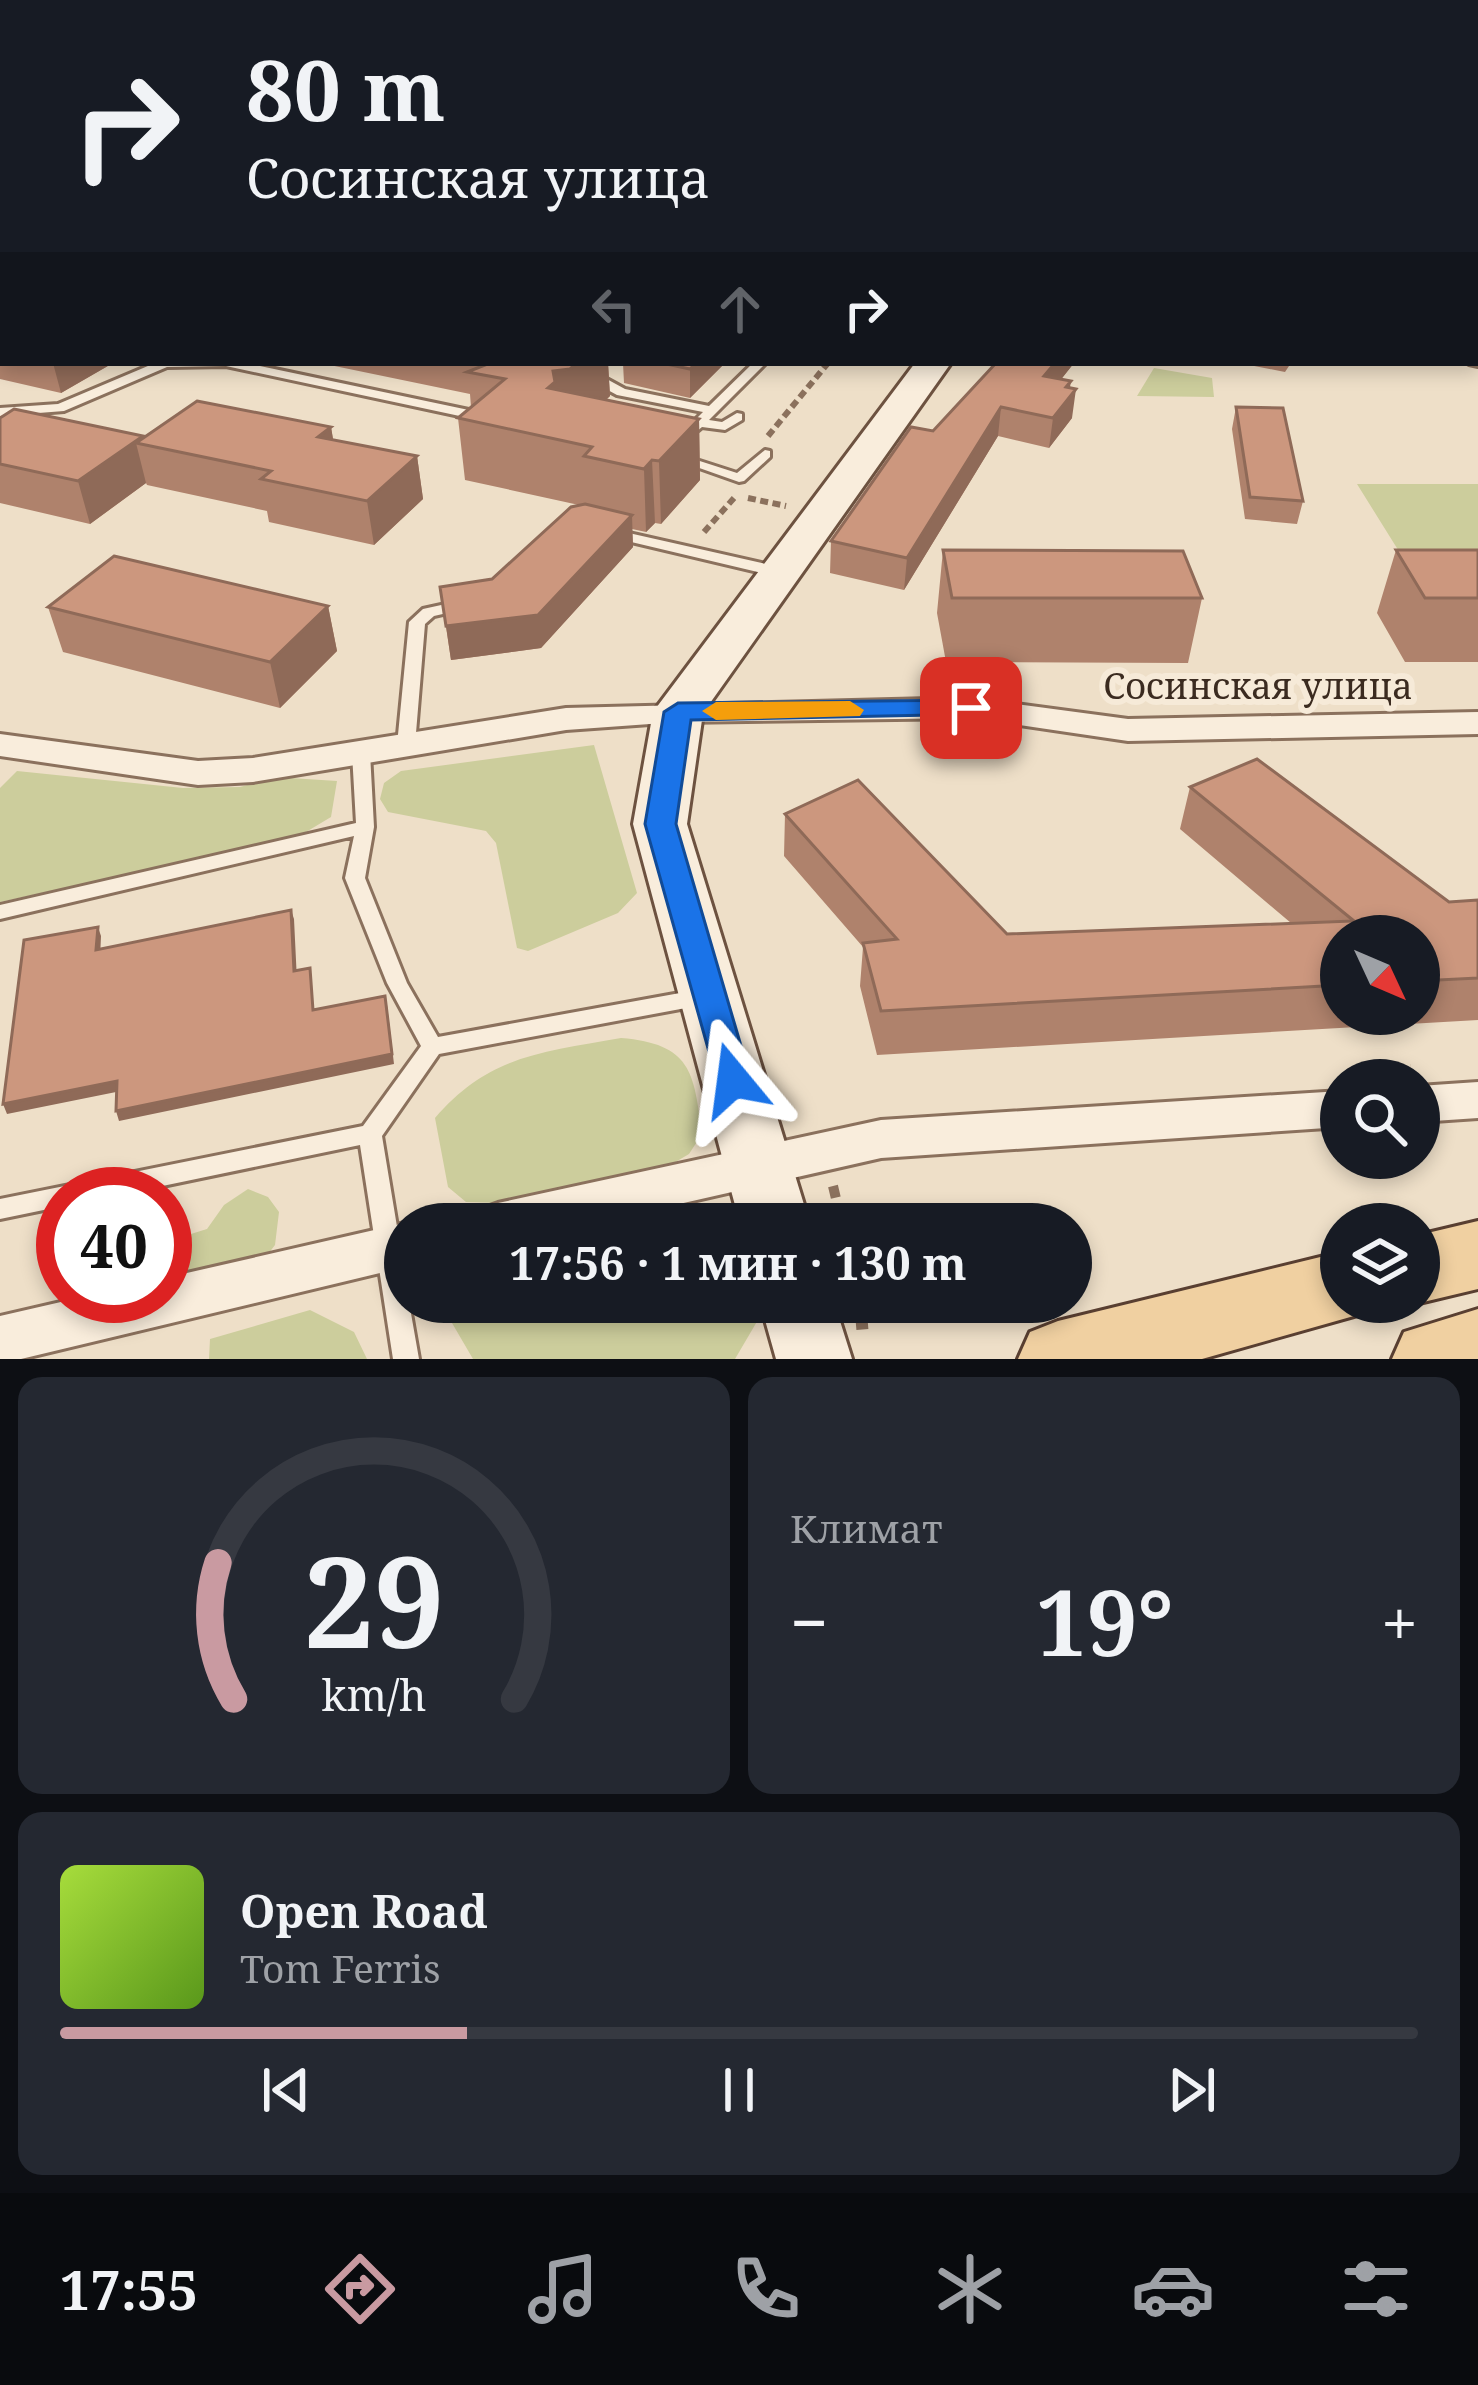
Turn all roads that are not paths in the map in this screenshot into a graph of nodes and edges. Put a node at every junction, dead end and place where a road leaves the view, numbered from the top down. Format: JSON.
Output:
{"nodes":[{"id":1,"x":158,"y":366,"type":"edge"},
{"id":2,"x":240,"y":366,"type":"edge"},
{"id":3,"x":595,"y":366,"type":"edge"},
{"id":4,"x":757,"y":366,"type":"edge"},
{"id":5,"x":931,"y":366,"type":"edge"},
{"id":6,"x":656,"y":399,"type":"junction"},
{"id":7,"x":710,"y":410,"type":"junction"},
{"id":8,"x":0,"y":412,"type":"edge"},
{"id":9,"x":641,"y":414,"type":"edge"},
{"id":10,"x":737,"y":417,"type":"dead end"},
{"id":11,"x":489,"y":418,"type":"edge"},
{"id":12,"x":698,"y":423,"type":"junction"},
{"id":13,"x":765,"y":454,"type":"road end"},
{"id":14,"x":587,"y":527,"type":"edge"},
{"id":15,"x":780,"y":572,"type":"junction"},
{"id":16,"x":486,"y":598,"type":"edge"},
{"id":17,"x":678,"y":712,"type":"junction"},
{"id":18,"x":1478,"y":723,"type":"edge"},
{"id":19,"x":0,"y":746,"type":"edge"},
{"id":20,"x":406,"y":746,"type":"junction"},
{"id":21,"x":361,"y":753,"type":"junction"},
{"id":22,"x":365,"y":827,"type":"junction"},
{"id":23,"x":0,"y":912,"type":"edge"},
{"id":24,"x":708,"y":996,"type":"junction"},
{"id":25,"x":432,"y":1047,"type":"junction"},
{"id":26,"x":1478,"y":1100,"type":"edge"},
{"id":27,"x":1440,"y":1103,"type":"edge"},
{"id":28,"x":1320,"y":1110,"type":"edge"},
{"id":29,"x":370,"y":1134,"type":"junction"},
{"id":30,"x":758,"y":1165,"type":"junction"},
{"id":31,"x":192,"y":1170,"type":"edge"},
{"id":32,"x":36,"y":1202,"type":"edge"},
{"id":33,"x":385,"y":1203,"type":"edge"},
{"id":34,"x":591,"y":1203,"type":"edge"},
{"id":35,"x":769,"y":1203,"type":"edge"},
{"id":36,"x":0,"y":1209,"type":"edge"},
{"id":37,"x":384,"y":1251,"type":"edge"},
{"id":38,"x":1478,"y":1256,"type":"edge"},
{"id":39,"x":1440,"y":1264,"type":"edge"},
{"id":40,"x":1320,"y":1292,"type":"edge"},
{"id":41,"x":402,"y":1323,"type":"edge"},
{"id":42,"x":0,"y":1340,"type":"edge"},
{"id":43,"x":1478,"y":1346,"type":"edge"},
{"id":44,"x":406,"y":1359,"type":"edge"},
{"id":45,"x":1058,"y":1359,"type":"edge"},
{"id":46,"x":1432,"y":1359,"type":"edge"}],
"edges":[{"from":1,"to":8,"type":"lane"},
{"from":2,"to":11,"type":"lane"},
{"from":3,"to":6,"type":"lane"},
{"from":4,"to":7,"type":"lane"},
{"from":5,"to":15,"type":"street"},
{"from":6,"to":7,"type":"lane"},
{"from":6,"to":9,"type":"lane"},
{"from":7,"to":12,"type":"lane"},
{"from":10,"to":12,"type":"lane"},
{"from":12,"to":13,"type":"lane"},
{"from":14,"to":15,"type":"lane"},
{"from":15,"to":17,"type":"street"},
{"from":16,"to":20,"type":"lane"},
{"from":17,"to":18,"type":"street","name":"Сосинская улица"},
{"from":17,"to":20,"type":"street","name":"Сосинская улица"},
{"from":17,"to":24,"type":"street"},
{"from":19,"to":21,"type":"street","name":"Сосинская улица"},
{"from":20,"to":21,"type":"street","name":"Сосинская улица"},
{"from":21,"to":22,"type":"lane"},
{"from":22,"to":23,"type":"lane"},
{"from":22,"to":25,"type":"lane"},
{"from":24,"to":25,"type":"lane"},
{"from":24,"to":30,"type":"street"},
{"from":25,"to":29,"type":"lane"},
{"from":26,"to":27,"type":"street"},
{"from":28,"to":30,"type":"street"},
{"from":29,"to":31,"type":"lane"},
{"from":29,"to":33,"type":"lane"},
{"from":30,"to":34,"type":"street"},
{"from":30,"to":35,"type":"street"},
{"from":32,"to":36,"type":"lane"},
{"from":37,"to":42,"type":"street"},
{"from":38,"to":39,"type":"main road"},
{"from":40,"to":45,"type":"main road"},
{"from":41,"to":44,"type":"lane"},
{"from":43,"to":46,"type":"main road"}]}
